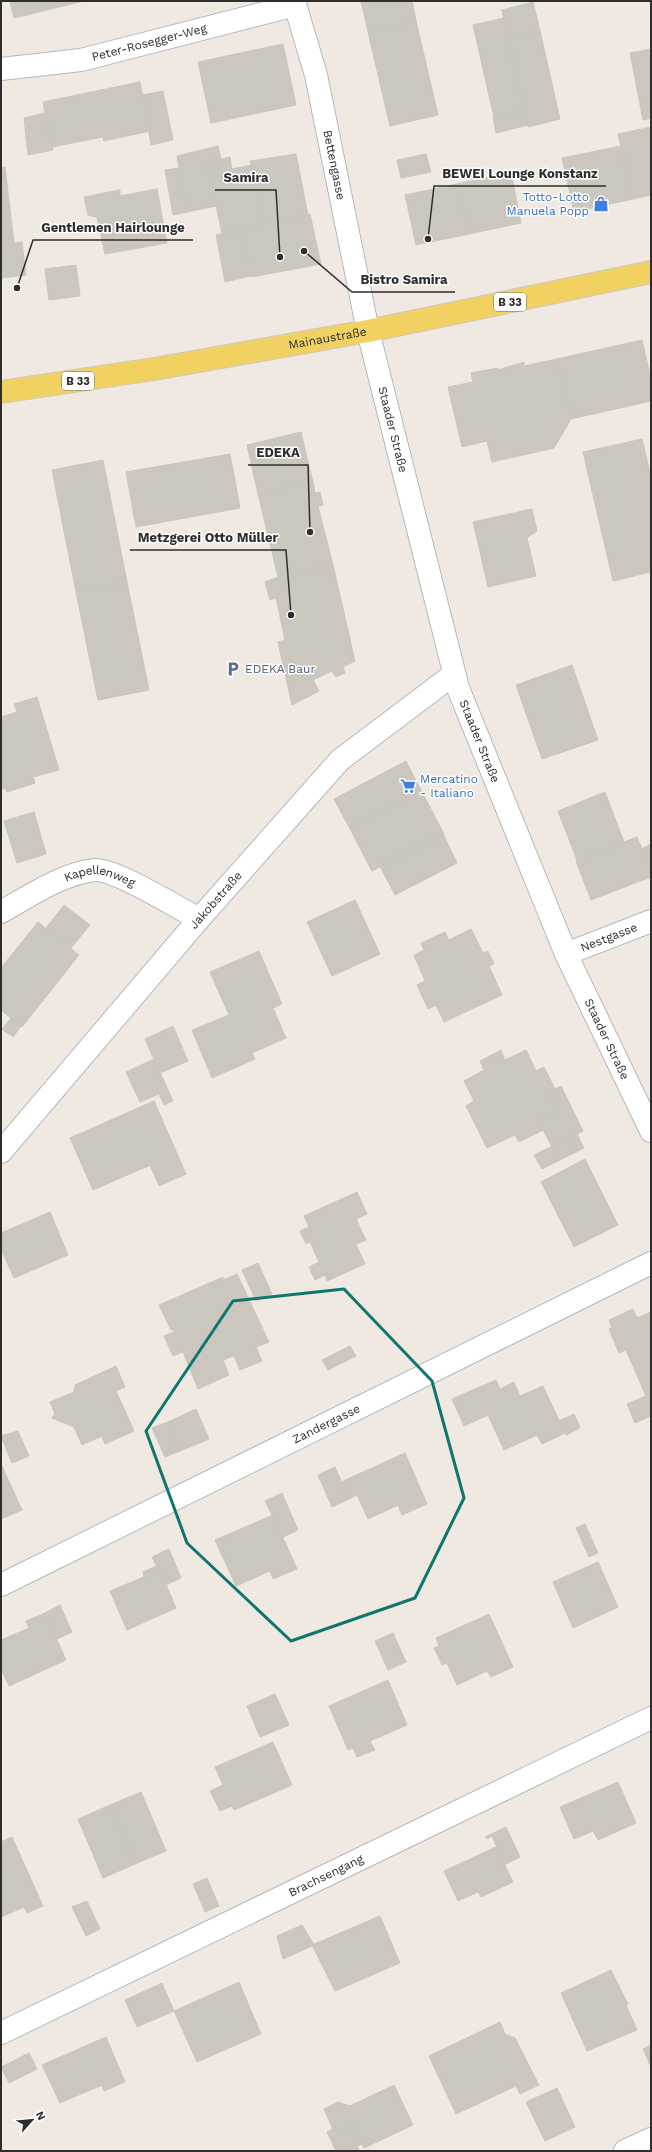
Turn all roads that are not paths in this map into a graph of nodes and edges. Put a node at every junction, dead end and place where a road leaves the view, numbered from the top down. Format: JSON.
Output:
{"nodes":[{"id":1,"x":294,"y":3,"type":"edge"},
{"id":2,"x":1,"y":69,"type":"edge"},
{"id":3,"x":651,"y":272,"type":"edge"},
{"id":4,"x":368,"y":331,"type":"junction"},
{"id":5,"x":1,"y":392,"type":"edge"},
{"id":6,"x":454,"y":674,"type":"junction"},
{"id":7,"x":1,"y":912,"type":"edge"},
{"id":8,"x":199,"y":919,"type":"junction"},
{"id":9,"x":651,"y":921,"type":"edge"},
{"id":10,"x":566,"y":954,"type":"junction"},
{"id":11,"x":651,"y":1131,"type":"edge"},
{"id":12,"x":1,"y":1152,"type":"edge"},
{"id":13,"x":651,"y":1263,"type":"edge"},
{"id":14,"x":1,"y":1585,"type":"edge"},
{"id":15,"x":651,"y":1718,"type":"edge"},
{"id":16,"x":1,"y":2033,"type":"edge"},
{"id":17,"x":651,"y":2139,"type":"edge"},
{"id":18,"x":625,"y":2151,"type":"edge"}],
"edges":[{"from":1,"to":2,"type":"street","name":"Peter-Rosegger-Weg"},
{"from":1,"to":4,"type":"street","name":"Bettengasse"},
{"from":3,"to":4,"type":"main road","name":"Mainaustraße","number":"B 33"},
{"from":4,"to":5,"type":"main road","name":"Mainaustraße","number":"B 33"},
{"from":4,"to":6,"type":"street","name":"Staader Straße"},
{"from":6,"to":8,"type":"street","name":"Jakobstraße"},
{"from":6,"to":10,"type":"street","name":"Staader Straße"},
{"from":7,"to":8,"type":"street","name":"Kapellenweg"},
{"from":8,"to":12,"type":"street","name":"Jakobstraße"},
{"from":9,"to":10,"type":"street","name":"Nestgasse"},
{"from":10,"to":11,"type":"street","name":"Staader Straße"},
{"from":13,"to":14,"type":"street","name":"Zandergasse"},
{"from":15,"to":16,"type":"street","name":"Brachsengang"},
{"from":17,"to":18,"type":"street"}]}
